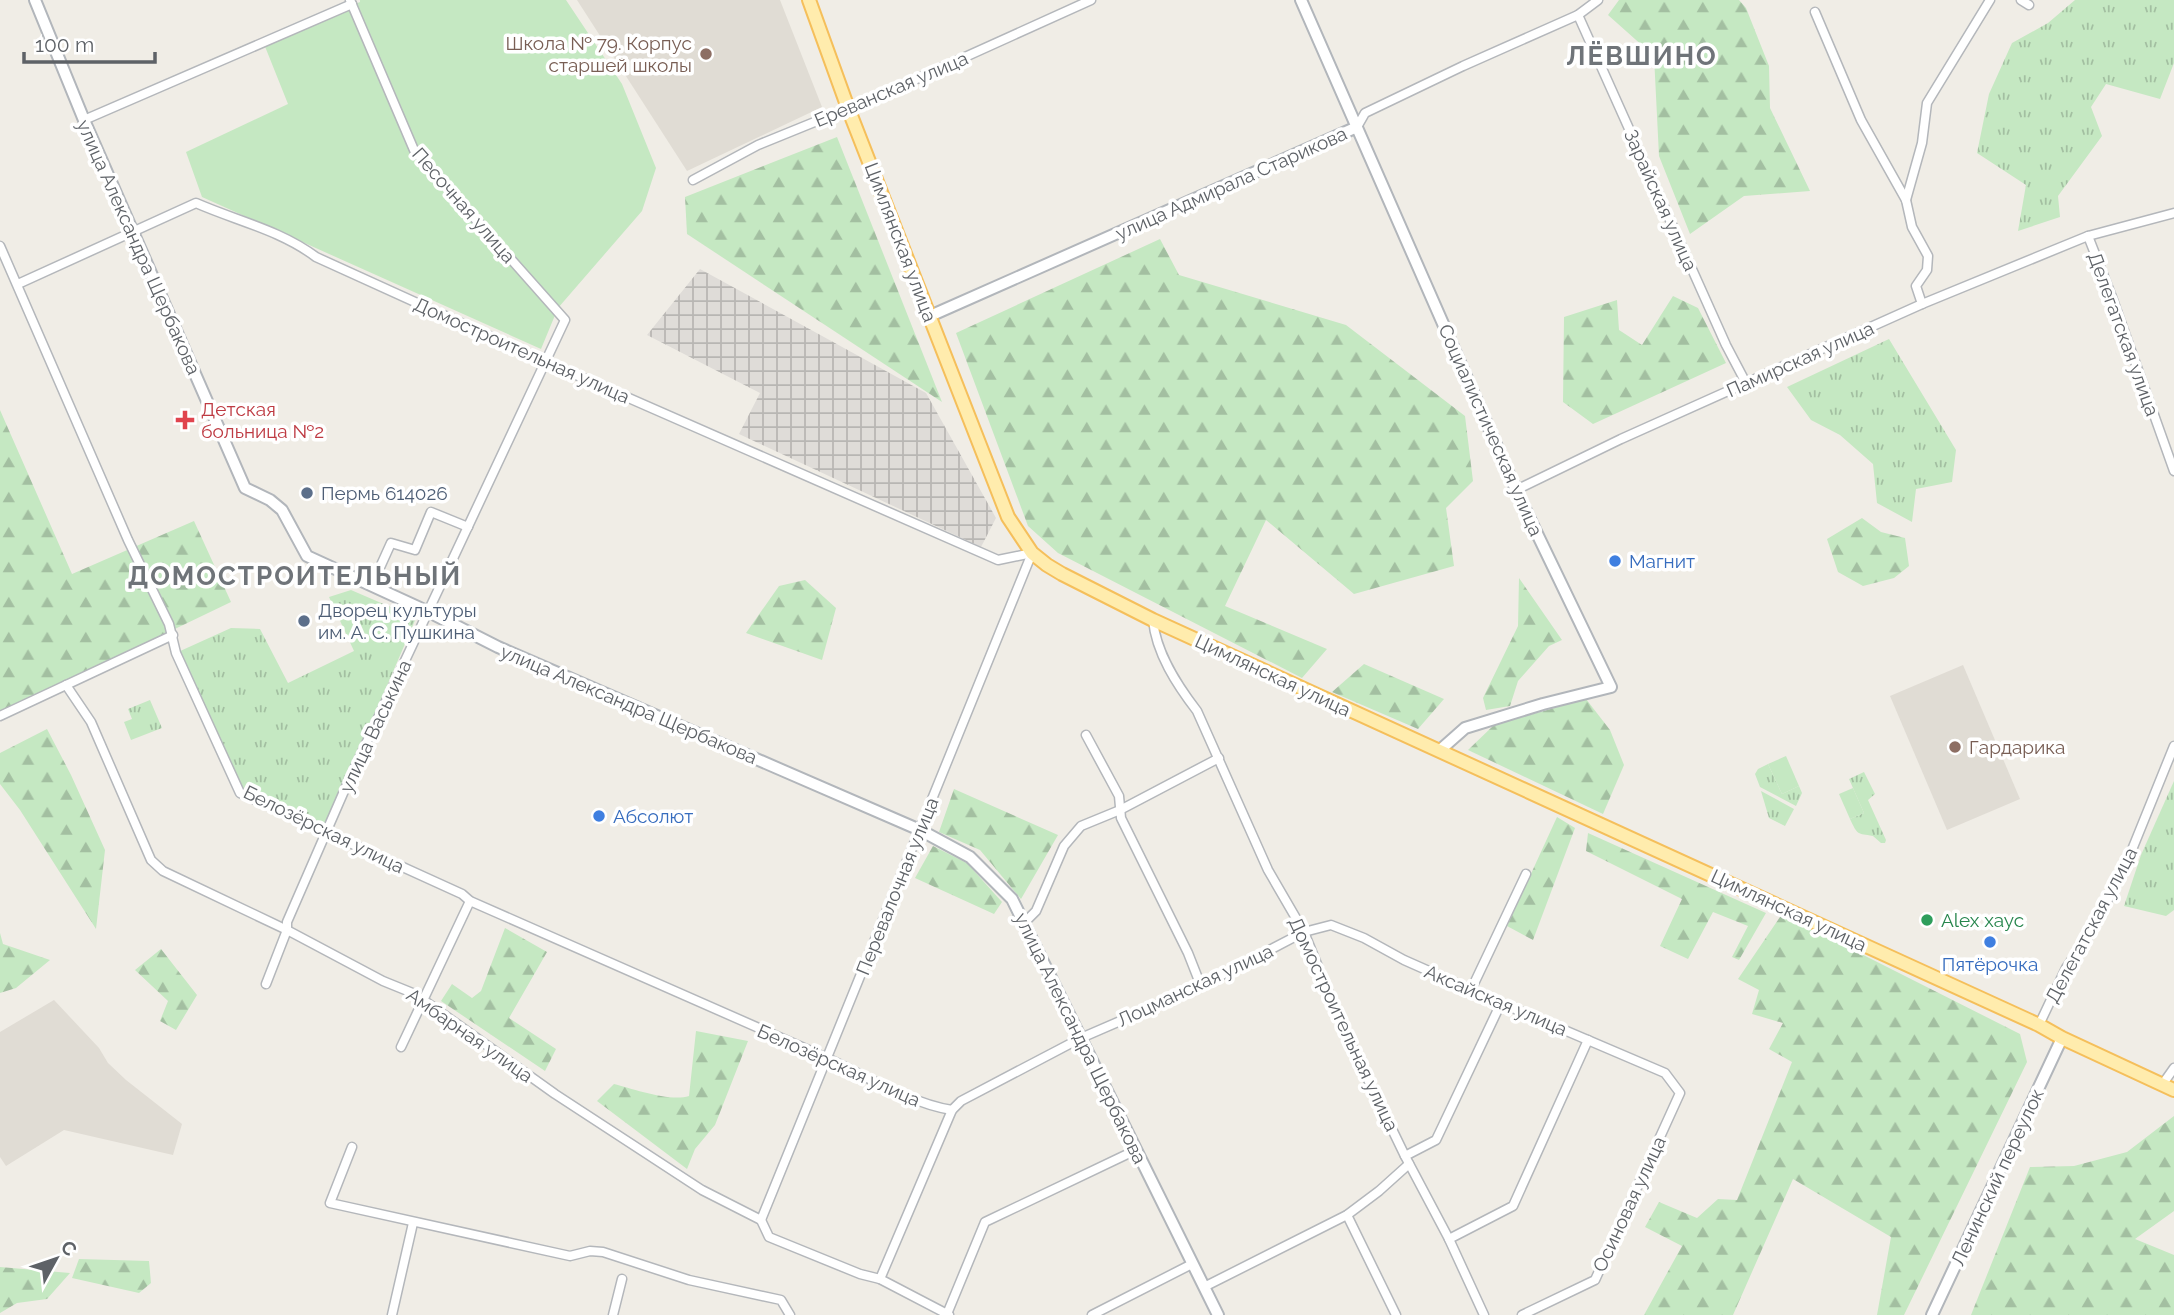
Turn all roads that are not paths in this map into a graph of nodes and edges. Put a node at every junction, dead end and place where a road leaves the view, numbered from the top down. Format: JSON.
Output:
{"nodes":[{"id":1,"x":35,"y":0,"type":"edge"},
{"id":2,"x":809,"y":0,"type":"edge"},
{"id":3,"x":1091,"y":0,"type":"edge"},
{"id":4,"x":1301,"y":0,"type":"edge"},
{"id":5,"x":1598,"y":0,"type":"edge"},
{"id":6,"x":1990,"y":0,"type":"edge"},
{"id":7,"x":351,"y":2,"type":"edge"},
{"id":8,"x":1815,"y":12,"type":"dead end"},
{"id":9,"x":1578,"y":15,"type":"junction"},
{"id":10,"x":848,"y":108,"type":"junction"},
{"id":11,"x":84,"y":120,"type":"junction"},
{"id":12,"x":1357,"y":127,"type":"junction"},
{"id":13,"x":693,"y":180,"type":"dead end"},
{"id":14,"x":1906,"y":200,"type":"junction"},
{"id":15,"x":2173,"y":213,"type":"edge"},
{"id":16,"x":132,"y":232,"type":"junction"},
{"id":17,"x":2088,"y":236,"type":"junction"},
{"id":18,"x":0,"y":246,"type":"edge"},
{"id":19,"x":18,"y":284,"type":"junction"},
{"id":20,"x":1922,"y":304,"type":"junction"},
{"id":21,"x":930,"y":316,"type":"junction"},
{"id":22,"x":565,"y":320,"type":"joint"},
{"id":23,"x":546,"y":361,"type":"junction"},
{"id":24,"x":1746,"y":383,"type":"junction"},
{"id":25,"x":2174,"y":471,"type":"edge"},
{"id":26,"x":1539,"y":478,"type":"junction"},
{"id":27,"x":1544,"y":487,"type":"dead end"},
{"id":28,"x":1516,"y":490,"type":"junction"},
{"id":29,"x":468,"y":527,"type":"junction"},
{"id":30,"x":1032,"y":553,"type":"junction"},
{"id":31,"x":372,"y":585,"type":"junction"},
{"id":32,"x":429,"y":612,"type":"junction"},
{"id":33,"x":1153,"y":620,"type":"junction"},
{"id":34,"x":173,"y":635,"type":"junction"},
{"id":35,"x":66,"y":685,"type":"junction"},
{"id":36,"x":0,"y":716,"type":"edge"},
{"id":37,"x":1086,"y":735,"type":"dead end"},
{"id":38,"x":2174,"y":746,"type":"edge"},
{"id":39,"x":1439,"y":751,"type":"junction"},
{"id":40,"x":1219,"y":758,"type":"junction"},
{"id":41,"x":1120,"y":810,"type":"junction"},
{"id":42,"x":920,"y":830,"type":"junction"},
{"id":43,"x":327,"y":832,"type":"junction"},
{"id":44,"x":1526,"y":874,"type":"dead end"},
{"id":45,"x":470,"y":901,"type":"junction"},
{"id":46,"x":1024,"y":923,"type":"junction"},
{"id":47,"x":287,"y":930,"type":"junction"},
{"id":48,"x":1304,"y":932,"type":"junction"},
{"id":49,"x":266,"y":984,"type":"dead end"},
{"id":50,"x":1201,"y":986,"type":"junction"},
{"id":51,"x":1471,"y":990,"type":"junction"},
{"id":52,"x":423,"y":1001,"type":"junction"},
{"id":53,"x":1501,"y":1003,"type":"junction"},
{"id":54,"x":2039,"y":1025,"type":"junction"},
{"id":55,"x":1081,"y":1038,"type":"junction"},
{"id":56,"x":2062,"y":1038,"type":"junction"},
{"id":57,"x":1588,"y":1040,"type":"junction"},
{"id":58,"x":401,"y":1048,"type":"dead end"},
{"id":59,"x":827,"y":1058,"type":"junction"},
{"id":60,"x":2174,"y":1068,"type":"edge"},
{"id":61,"x":2168,"y":1088,"type":"edge"},
{"id":62,"x":1680,"y":1093,"type":"joint"},
{"id":63,"x":951,"y":1110,"type":"junction"},
{"id":64,"x":352,"y":1147,"type":"dead end"},
{"id":65,"x":1136,"y":1150,"type":"junction"},
{"id":66,"x":1407,"y":1160,"type":"junction"},
{"id":67,"x":1347,"y":1215,"type":"junction"},
{"id":68,"x":761,"y":1220,"type":"junction"},
{"id":69,"x":413,"y":1223,"type":"junction"},
{"id":70,"x":1449,"y":1239,"type":"junction"},
{"id":71,"x":1192,"y":1264,"type":"junction"},
{"id":72,"x":622,"y":1279,"type":"dead end"},
{"id":73,"x":880,"y":1279,"type":"junction"},
{"id":74,"x":1204,"y":1287,"type":"junction"},
{"id":75,"x":788,"y":1311,"type":"edge"},
{"id":76,"x":1105,"y":1312,"type":"edge"},
{"id":77,"x":948,"y":1314,"type":"edge"},
{"id":78,"x":392,"y":1315,"type":"edge"},
{"id":79,"x":614,"y":1315,"type":"edge"},
{"id":80,"x":1092,"y":1315,"type":"edge"},
{"id":81,"x":1218,"y":1315,"type":"edge"},
{"id":82,"x":1396,"y":1315,"type":"edge"},
{"id":83,"x":1484,"y":1315,"type":"edge"},
{"id":84,"x":1522,"y":1315,"type":"edge"},
{"id":85,"x":1932,"y":1315,"type":"edge"}],
"edges":[{"from":1,"to":11,"type":"street","name":"улица Александра Щербакова"},
{"from":2,"to":10,"type":"main road","name":"Цимлянская улица"},
{"from":3,"to":10,"type":"street","name":"Ереванская улица"},
{"from":4,"to":12,"type":"street","name":"Социалистическая улица"},
{"from":5,"to":9,"type":"street","name":"улица Адмирала Старикова"},
{"from":6,"to":14,"type":"street"},
{"from":7,"to":11,"type":"street"},
{"from":7,"to":22,"type":"street","name":"Песочная улица"},
{"from":8,"to":14,"type":"street"},
{"from":9,"to":12,"type":"street","name":"улица Адмирала Старикова"},
{"from":9,"to":24,"type":"street","name":"Зарайская улица"},
{"from":10,"to":13,"type":"street","name":"Ереванская улица"},
{"from":10,"to":21,"type":"main road","name":"Цимлянская улица"},
{"from":11,"to":16,"type":"street","name":"улица Александра Щербакова"},
{"from":12,"to":21,"type":"street","name":"улица Адмирала Старикова"},
{"from":12,"to":28,"type":"street","name":"Социалистическая улица"},
{"from":14,"to":20,"type":"street"},
{"from":15,"to":17,"type":"street","name":"Памирская улица"},
{"from":16,"to":19,"type":"street","name":"Домостроительная улица"},
{"from":16,"to":23,"type":"street","name":"Домостроительная улица"},
{"from":16,"to":31,"type":"street","name":"улица Александра Щербакова"},
{"from":17,"to":20,"type":"street","name":"Памирская улица"},
{"from":17,"to":25,"type":"street","name":"Делегатская улица"},
{"from":18,"to":19,"type":"street","name":"Белозёрская улица"},
{"from":19,"to":34,"type":"street","name":"Белозёрская улица"},
{"from":20,"to":24,"type":"street","name":"Памирская улица"},
{"from":21,"to":30,"type":"main road","name":"Цимлянская улица"},
{"from":22,"to":23,"type":"street","name":"улица Васькина"},
{"from":23,"to":29,"type":"street","name":"улица Васькина"},
{"from":23,"to":30,"type":"street","name":"Домостроительная улица"},
{"from":24,"to":26,"type":"street","name":"Памирская улица"},
{"from":26,"to":27,"type":"street"},
{"from":26,"to":28,"type":"street","name":"Памирская улица"},
{"from":28,"to":39,"type":"street","name":"Социалистическая улица"},
{"from":29,"to":31,"type":"street"},
{"from":29,"to":32,"type":"street","name":"улица Васькина"},
{"from":30,"to":33,"type":"main road","name":"Цимлянская улица"},
{"from":30,"to":42,"type":"street","name":"Перевалочная улица"},
{"from":31,"to":32,"type":"street","name":"улица Александра Щербакова"},
{"from":32,"to":42,"type":"street","name":"улица Александра Щербакова"},
{"from":32,"to":43,"type":"street","name":"улица Васькина"},
{"from":33,"to":39,"type":"main road","name":"Цимлянская улица"},
{"from":33,"to":40,"type":"street","name":"Домостроительная улица"},
{"from":34,"to":35,"type":"street"},
{"from":34,"to":43,"type":"street","name":"Белозёрская улица"},
{"from":35,"to":36,"type":"street"},
{"from":35,"to":47,"type":"street","name":"Амбарная улица"},
{"from":37,"to":41,"type":"street"},
{"from":38,"to":54,"type":"street","name":"Делегатская улица"},
{"from":39,"to":54,"type":"main road","name":"Цимлянская улица"},
{"from":40,"to":41,"type":"street"},
{"from":40,"to":48,"type":"street","name":"Домостроительная улица"},
{"from":41,"to":46,"type":"street"},
{"from":41,"to":50,"type":"street"},
{"from":42,"to":46,"type":"street","name":"улица Александра Щербакова"},
{"from":42,"to":59,"type":"street","name":"Перевалочная улица"},
{"from":43,"to":45,"type":"street","name":"Белозёрская улица"},
{"from":43,"to":47,"type":"street","name":"улица Васькина"},
{"from":44,"to":51,"type":"street"},
{"from":45,"to":52,"type":"street"},
{"from":45,"to":59,"type":"street","name":"Белозёрская улица"},
{"from":46,"to":55,"type":"street","name":"улица Александра Щербакова"},
{"from":47,"to":49,"type":"street","name":"улица Васькина"},
{"from":47,"to":52,"type":"street","name":"Амбарная улица"},
{"from":48,"to":50,"type":"street","name":"Лоцманская улица"},
{"from":48,"to":51,"type":"street","name":"Аксайская улица"},
{"from":48,"to":66,"type":"street","name":"Домостроительная улица"},
{"from":50,"to":55,"type":"street","name":"Лоцманская улица"},
{"from":51,"to":53,"type":"street","name":"Аксайская улица"},
{"from":52,"to":58,"type":"street"},
{"from":52,"to":68,"type":"street","name":"Амбарная улица"},
{"from":53,"to":57,"type":"street","name":"Аксайская улица"},
{"from":53,"to":66,"type":"street"},
{"from":54,"to":56,"type":"main road","name":"Цимлянская улица"},
{"from":55,"to":63,"type":"street","name":"Лоцманская улица"},
{"from":55,"to":65,"type":"street","name":"улица Александра Щербакова"},
{"from":56,"to":61,"type":"main road","name":"Цимлянская улица"},
{"from":56,"to":85,"type":"street","name":"Ленинский переулок"},
{"from":57,"to":62,"type":"street","name":"Аксайская улица"},
{"from":57,"to":70,"type":"street"},
{"from":59,"to":63,"type":"street","name":"Белозёрская улица"},
{"from":59,"to":68,"type":"street","name":"Перевалочная улица"},
{"from":60,"to":61,"type":"street"},
{"from":62,"to":84,"type":"street","name":"Осиновая улица"},
{"from":63,"to":73,"type":"street"},
{"from":64,"to":69,"type":"street"},
{"from":65,"to":71,"type":"street","name":"улица Александра Щербакова"},
{"from":65,"to":77,"type":"street"},
{"from":66,"to":67,"type":"street"},
{"from":66,"to":70,"type":"street","name":"Домостроительная улица"},
{"from":67,"to":74,"type":"street"},
{"from":67,"to":82,"type":"street"},
{"from":68,"to":73,"type":"street","name":"Амбарная улица"},
{"from":69,"to":75,"type":"street"},
{"from":69,"to":78,"type":"street"},
{"from":70,"to":83,"type":"street","name":"Домостроительная улица"},
{"from":71,"to":74,"type":"street","name":"улица Александра Щербакова"},
{"from":71,"to":76,"type":"street"},
{"from":72,"to":79,"type":"street"},
{"from":73,"to":77,"type":"street","name":"Амбарная улица"},
{"from":74,"to":81,"type":"street","name":"улица Александра Щербакова"},
{"from":76,"to":80,"type":"street"}]}
